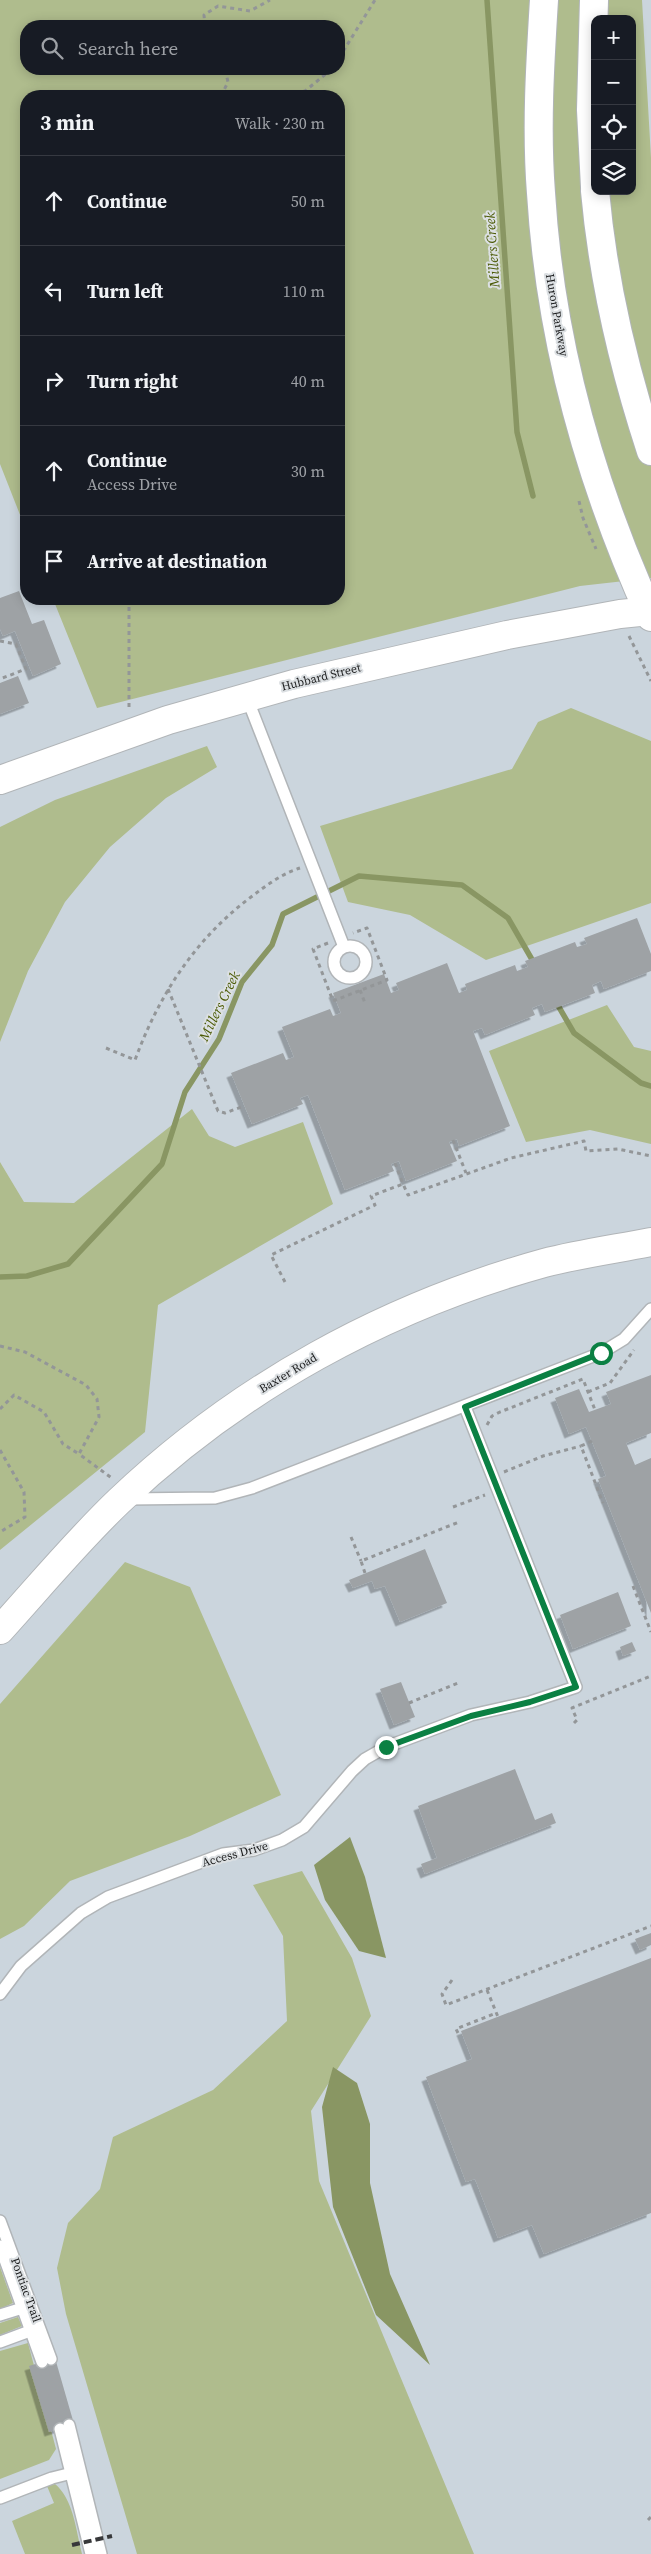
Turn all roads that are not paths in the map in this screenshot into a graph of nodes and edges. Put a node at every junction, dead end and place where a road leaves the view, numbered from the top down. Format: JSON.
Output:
{"nodes":[{"id":1,"x":544,"y":0,"type":"edge"},
{"id":2,"x":594,"y":0,"type":"edge"},
{"id":3,"x":593,"y":150,"type":"edge"},
{"id":4,"x":595,"y":195,"type":"edge"},
{"id":5,"x":651,"y":451,"type":"edge"},
{"id":6,"x":650,"y":613,"type":"edge"},
{"id":7,"x":247,"y":696,"type":"junction"},
{"id":8,"x":0,"y":780,"type":"edge"},
{"id":9,"x":344,"y":947,"type":"dead end"},
{"id":10,"x":651,"y":1242,"type":"edge"},
{"id":11,"x":651,"y":1309,"type":"edge"},
{"id":12,"x":465,"y":1407,"type":"junction"},
{"id":13,"x":125,"y":1495,"type":"junction"},
{"id":14,"x":0,"y":1630,"type":"edge"},
{"id":15,"x":0,"y":1994,"type":"edge"},
{"id":16,"x":0,"y":2221,"type":"edge"},
{"id":17,"x":0,"y":2246,"type":"edge"},
{"id":18,"x":27,"y":2306,"type":"junction"},
{"id":19,"x":5,"y":2313,"type":"edge"},
{"id":20,"x":31,"y":2330,"type":"junction"},
{"id":21,"x":0,"y":2342,"type":"edge"},
{"id":22,"x":46,"y":2361,"type":"dead end"},
{"id":23,"x":64,"y":2427,"type":"dead end"},
{"id":24,"x":75,"y":2472,"type":"junction"},
{"id":25,"x":0,"y":2498,"type":"edge"},
{"id":26,"x":91,"y":2554,"type":"edge"},
{"id":27,"x":101,"y":2554,"type":"edge"}],
"edges":[{"from":1,"to":6,"type":"street","name":"Huron Parkway"},
{"from":2,"to":3,"type":"street"},
{"from":4,"to":5,"type":"street"},
{"from":6,"to":7,"type":"street","name":"Hubbard Street"},
{"from":7,"to":8,"type":"street","name":"Hubbard Street"},
{"from":7,"to":9,"type":"lane"},
{"from":10,"to":13,"type":"street","name":"Baxter Road"},
{"from":11,"to":12,"type":"lane"},
{"from":12,"to":13,"type":"lane"},
{"from":12,"to":15,"type":"lane","name":"Access Drive"},
{"from":13,"to":14,"type":"street","name":"Baxter Road"},
{"from":16,"to":18,"type":"lane","name":"Pontiac Trail"},
{"from":17,"to":18,"type":"lane"},
{"from":18,"to":19,"type":"lane"},
{"from":18,"to":20,"type":"lane","name":"Pontiac Trail"},
{"from":20,"to":21,"type":"lane"},
{"from":20,"to":22,"type":"lane","name":"Pontiac Trail"},
{"from":23,"to":24,"type":"lane"},
{"from":24,"to":25,"type":"lane"},
{"from":24,"to":26,"type":"lane"},
{"from":24,"to":27,"type":"lane"}]}
